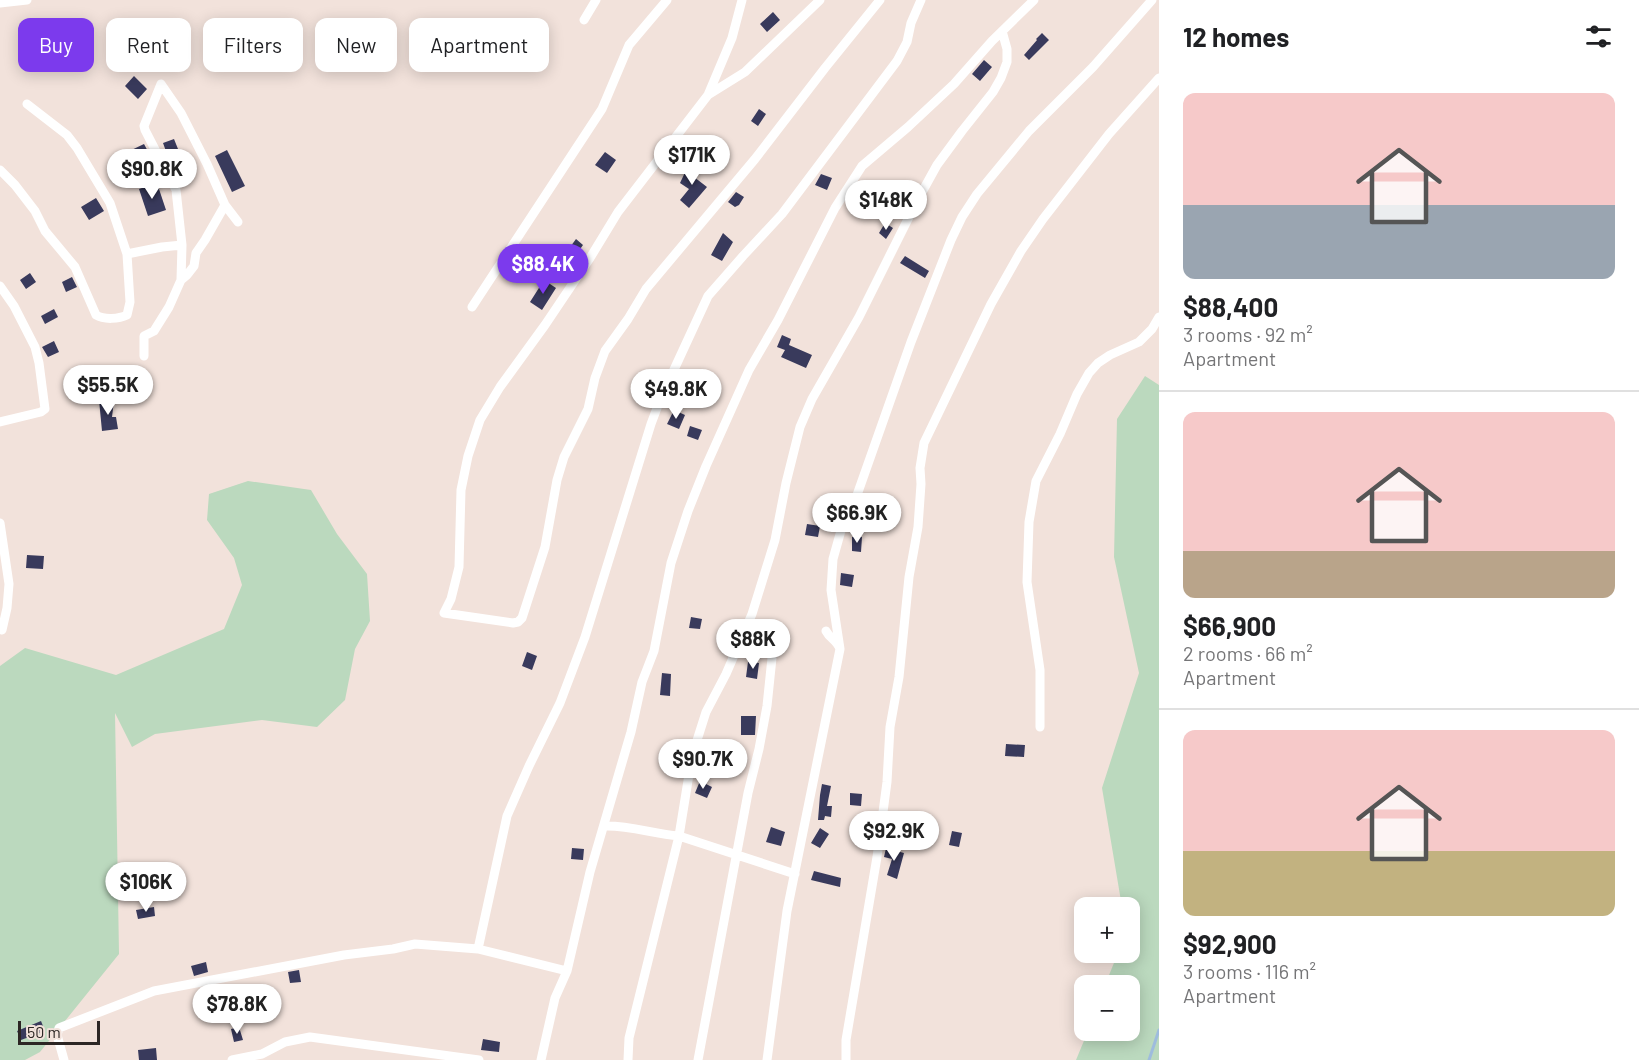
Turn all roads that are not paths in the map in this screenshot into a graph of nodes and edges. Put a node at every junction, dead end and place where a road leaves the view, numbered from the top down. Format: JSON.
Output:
{"nodes":[{"id":1,"x":27,"y":0,"type":"edge"},
{"id":2,"x":596,"y":0,"type":"edge"},
{"id":3,"x":667,"y":0,"type":"edge"},
{"id":4,"x":742,"y":0,"type":"edge"},
{"id":5,"x":820,"y":0,"type":"edge"},
{"id":6,"x":880,"y":0,"type":"edge"},
{"id":7,"x":921,"y":0,"type":"edge"},
{"id":8,"x":1034,"y":0,"type":"edge"},
{"id":9,"x":1152,"y":0,"type":"edge"},
{"id":10,"x":0,"y":3,"type":"edge"},
{"id":11,"x":584,"y":20,"type":"dead end"},
{"id":12,"x":1002,"y":31,"type":"junction"},
{"id":13,"x":1159,"y":78,"type":"edge"},
{"id":14,"x":708,"y":95,"type":"junction"},
{"id":15,"x":27,"y":104,"type":"dead end"},
{"id":16,"x":0,"y":170,"type":"edge"},
{"id":17,"x":225,"y":205,"type":"junction"},
{"id":18,"x":238,"y":222,"type":"dead end"},
{"id":19,"x":182,"y":245,"type":"junction"},
{"id":20,"x":128,"y":254,"type":"junction"},
{"id":21,"x":181,"y":280,"type":"junction"},
{"id":22,"x":0,"y":286,"type":"edge"},
{"id":23,"x":472,"y":307,"type":"dead end"},
{"id":24,"x":1159,"y":317,"type":"edge"},
{"id":25,"x":144,"y":356,"type":"dead end"},
{"id":26,"x":0,"y":422,"type":"edge"},
{"id":27,"x":0,"y":523,"type":"edge"},
{"id":28,"x":2,"y":630,"type":"dead end"},
{"id":29,"x":745,"y":631,"type":"junction"},
{"id":30,"x":826,"y":631,"type":"dead end"},
{"id":31,"x":840,"y":649,"type":"junction"},
{"id":32,"x":1040,"y":727,"type":"dead end"},
{"id":33,"x":604,"y":826,"type":"junction"},
{"id":34,"x":679,"y":836,"type":"junction"},
{"id":35,"x":737,"y":854,"type":"junction"},
{"id":36,"x":795,"y":874,"type":"junction"},
{"id":37,"x":478,"y":949,"type":"junction"},
{"id":38,"x":567,"y":971,"type":"junction"},
{"id":39,"x":64,"y":1060,"type":"edge"},
{"id":40,"x":232,"y":1060,"type":"edge"},
{"id":41,"x":479,"y":1060,"type":"edge"},
{"id":42,"x":541,"y":1060,"type":"edge"},
{"id":43,"x":628,"y":1060,"type":"edge"},
{"id":44,"x":698,"y":1060,"type":"edge"},
{"id":45,"x":767,"y":1060,"type":"edge"},
{"id":46,"x":846,"y":1060,"type":"edge"}],
"edges":[{"from":1,"to":10,"type":"street"},
{"from":2,"to":11,"type":"street"},
{"from":3,"to":23,"type":"street"},
{"from":4,"to":14,"type":"street"},
{"from":5,"to":14,"type":"street"},
{"from":6,"to":14,"type":"street"},
{"from":7,"to":37,"type":"street"},
{"from":8,"to":12,"type":"street"},
{"from":9,"to":31,"type":"street"},
{"from":12,"to":29,"type":"street"},
{"from":12,"to":33,"type":"street"},
{"from":13,"to":46,"type":"street"},
{"from":15,"to":20,"type":"street"},
{"from":16,"to":20,"type":"street"},
{"from":17,"to":18,"type":"street"},
{"from":17,"to":19,"type":"street"},
{"from":17,"to":21,"type":"street"},
{"from":19,"to":20,"type":"street"},
{"from":19,"to":21,"type":"street"},
{"from":21,"to":25,"type":"street"},
{"from":22,"to":26,"type":"street"},
{"from":24,"to":32,"type":"street"},
{"from":27,"to":28,"type":"street"},
{"from":29,"to":34,"type":"street"},
{"from":29,"to":35,"type":"street"},
{"from":30,"to":31,"type":"street"},
{"from":31,"to":36,"type":"street"},
{"from":33,"to":34,"type":"street"},
{"from":33,"to":38,"type":"street"},
{"from":34,"to":35,"type":"street"},
{"from":34,"to":43,"type":"street"},
{"from":35,"to":36,"type":"street"},
{"from":35,"to":44,"type":"street"},
{"from":36,"to":45,"type":"street"},
{"from":37,"to":38,"type":"street"},
{"from":37,"to":39,"type":"street"},
{"from":38,"to":42,"type":"street"},
{"from":40,"to":41,"type":"street"}]}
